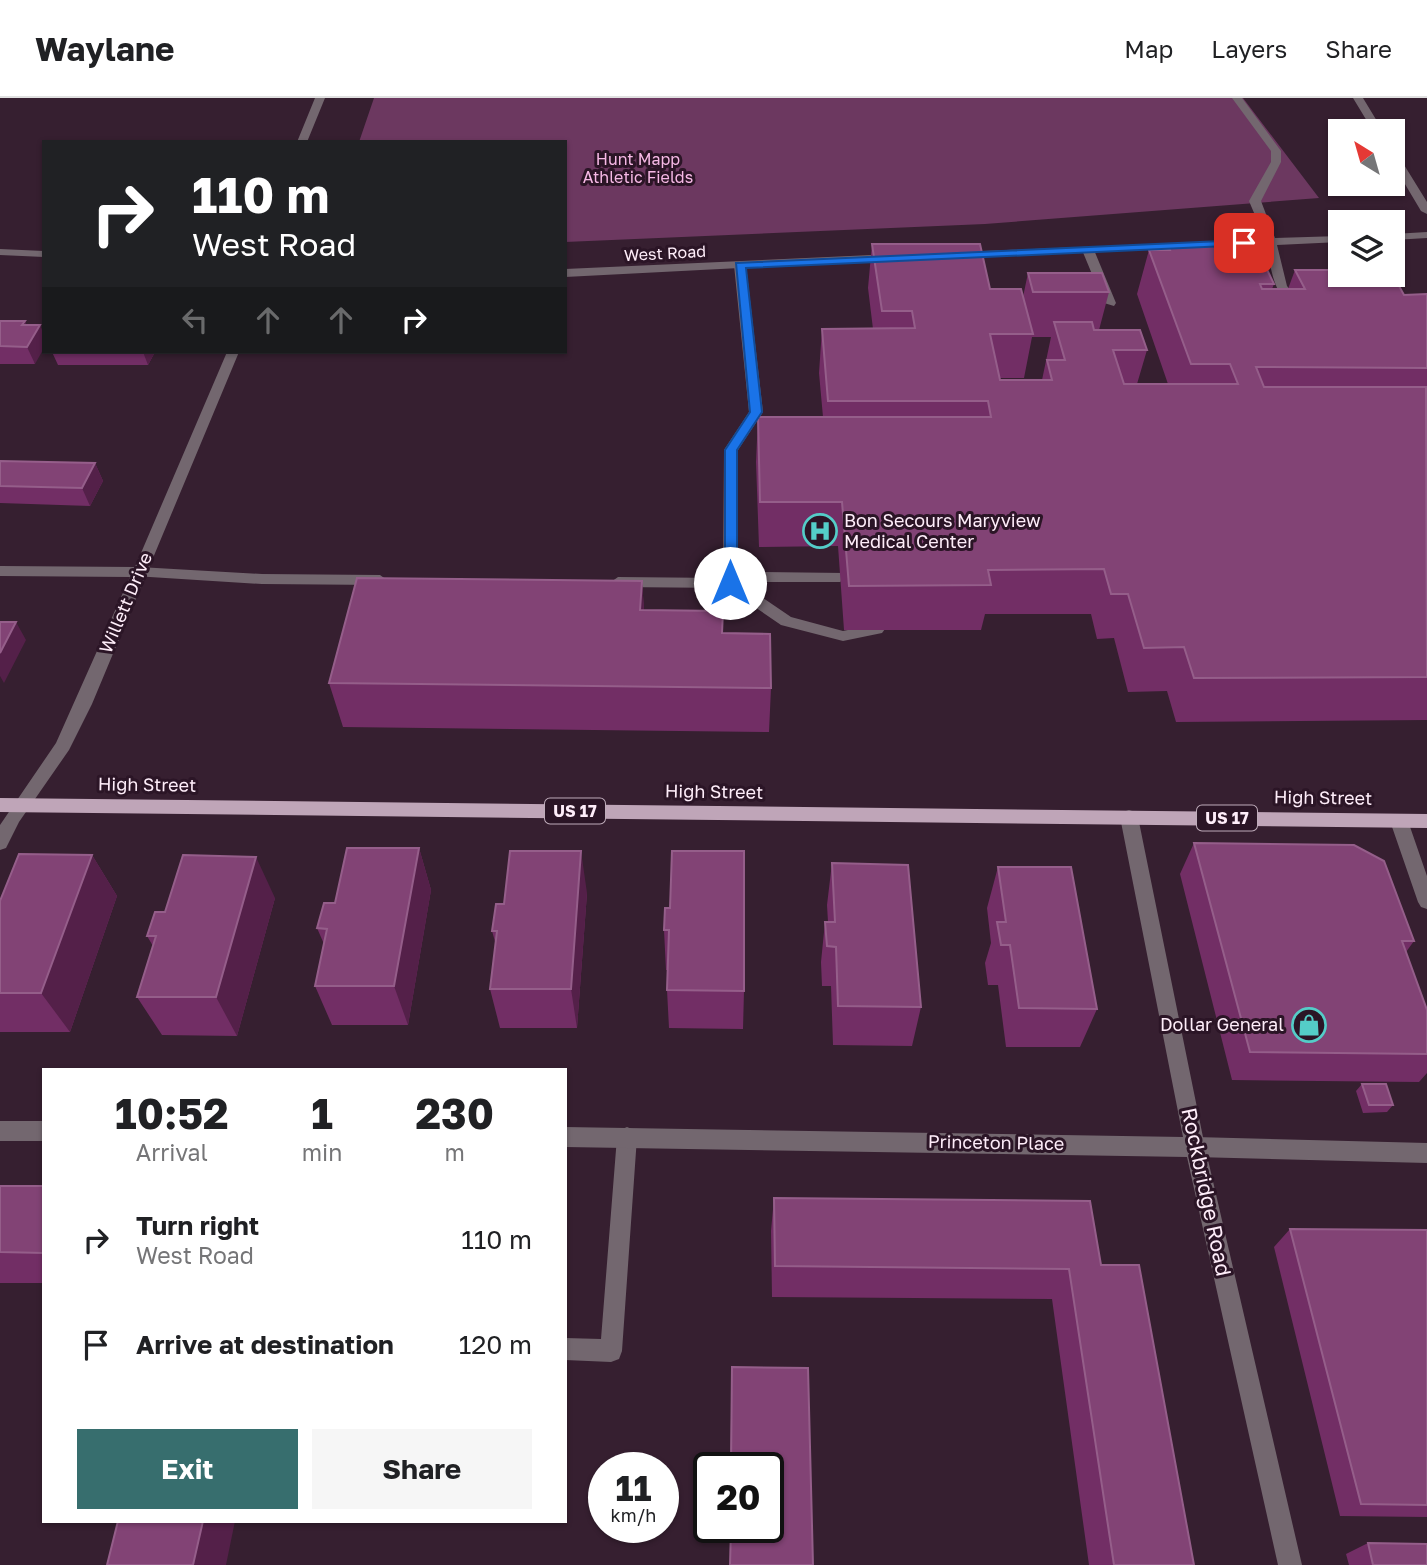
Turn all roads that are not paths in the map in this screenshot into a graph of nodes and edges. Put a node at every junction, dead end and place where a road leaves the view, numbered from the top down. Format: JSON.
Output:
{"nodes":[{"id":1,"x":320,"y":98,"type":"edge"},
{"id":2,"x":1237,"y":98,"type":"edge"},
{"id":3,"x":1358,"y":98,"type":"edge"},
{"id":4,"x":1371,"y":119,"type":"edge"},
{"id":5,"x":303,"y":140,"type":"edge"},
{"id":6,"x":1405,"y":175,"type":"edge"},
{"id":7,"x":1427,"y":211,"type":"edge"},
{"id":8,"x":1427,"y":235,"type":"edge"},
{"id":9,"x":1405,"y":236,"type":"edge"},
{"id":10,"x":1328,"y":240,"type":"edge"},
{"id":11,"x":1270,"y":242,"type":"junction"},
{"id":12,"x":1088,"y":250,"type":"junction"},
{"id":13,"x":0,"y":252,"type":"edge"},
{"id":14,"x":42,"y":254,"type":"edge"},
{"id":15,"x":943,"y":256,"type":"edge"},
{"id":16,"x":905,"y":258,"type":"edge"},
{"id":17,"x":740,"y":265,"type":"junction"},
{"id":18,"x":567,"y":273,"type":"edge"},
{"id":19,"x":1110,"y":303,"type":"dead end"},
{"id":20,"x":1310,"y":311,"type":"edge"},
{"id":21,"x":232,"y":354,"type":"edge"},
{"id":22,"x":0,"y":570,"type":"edge"},
{"id":23,"x":139,"y":572,"type":"junction"},
{"id":24,"x":840,"y":577,"type":"dead end"},
{"id":25,"x":397,"y":580,"type":"edge"},
{"id":26,"x":605,"y":582,"type":"edge"},
{"id":27,"x":730,"y":583,"type":"junction"},
{"id":28,"x":877,"y":629,"type":"edge"},
{"id":29,"x":0,"y":805,"type":"edge"},
{"id":30,"x":21,"y":805,"type":"junction"},
{"id":31,"x":1129,"y":817,"type":"junction"},
{"id":32,"x":1399,"y":821,"type":"junction"},
{"id":33,"x":1427,"y":821,"type":"edge"},
{"id":34,"x":0,"y":843,"type":"edge"},
{"id":35,"x":1427,"y":902,"type":"edge"},
{"id":36,"x":0,"y":1131,"type":"edge"},
{"id":37,"x":42,"y":1131,"type":"edge"},
{"id":38,"x":567,"y":1137,"type":"edge"},
{"id":39,"x":627,"y":1137,"type":"junction"},
{"id":40,"x":1195,"y":1147,"type":"junction"},
{"id":41,"x":1427,"y":1153,"type":"edge"},
{"id":42,"x":567,"y":1349,"type":"edge"},
{"id":43,"x":1290,"y":1565,"type":"edge"}],
"edges":[{"from":1,"to":5,"type":"street"},
{"from":2,"to":11,"type":"street"},
{"from":3,"to":4,"type":"street"},
{"from":6,"to":7,"type":"street"},
{"from":8,"to":9,"type":"street"},
{"from":10,"to":11,"type":"street"},
{"from":11,"to":12,"type":"street"},
{"from":11,"to":20,"type":"street"},
{"from":12,"to":15,"type":"street"},
{"from":12,"to":19,"type":"street"},
{"from":13,"to":14,"type":"street"},
{"from":16,"to":17,"type":"street","name":"West Road"},
{"from":17,"to":18,"type":"street","name":"West Road"},
{"from":17,"to":27,"type":"street"},
{"from":21,"to":23,"type":"street","name":"Willett Drive"},
{"from":22,"to":23,"type":"street"},
{"from":23,"to":25,"type":"street"},
{"from":23,"to":30,"type":"street","name":"Willett Drive"},
{"from":24,"to":27,"type":"street"},
{"from":26,"to":27,"type":"street"},
{"from":27,"to":28,"type":"street"},
{"from":29,"to":30,"type":"main road","name":"High Street","number":"US 17"},
{"from":30,"to":31,"type":"main road","name":"High Street","number":"US 17"},
{"from":30,"to":34,"type":"street","name":"Willett Drive"},
{"from":31,"to":32,"type":"main road","name":"High Street","number":"US 17"},
{"from":31,"to":40,"type":"street","name":"Rockbridge Road"},
{"from":32,"to":33,"type":"main road","name":"High Street","number":"US 17"},
{"from":32,"to":35,"type":"street"},
{"from":36,"to":37,"type":"street"},
{"from":38,"to":39,"type":"street","name":"Princeton Place"},
{"from":39,"to":40,"type":"street","name":"Princeton Place"},
{"from":39,"to":42,"type":"street"},
{"from":40,"to":41,"type":"street","name":"Princeton Place"},
{"from":40,"to":43,"type":"street","name":"Rockbridge Road"}]}
